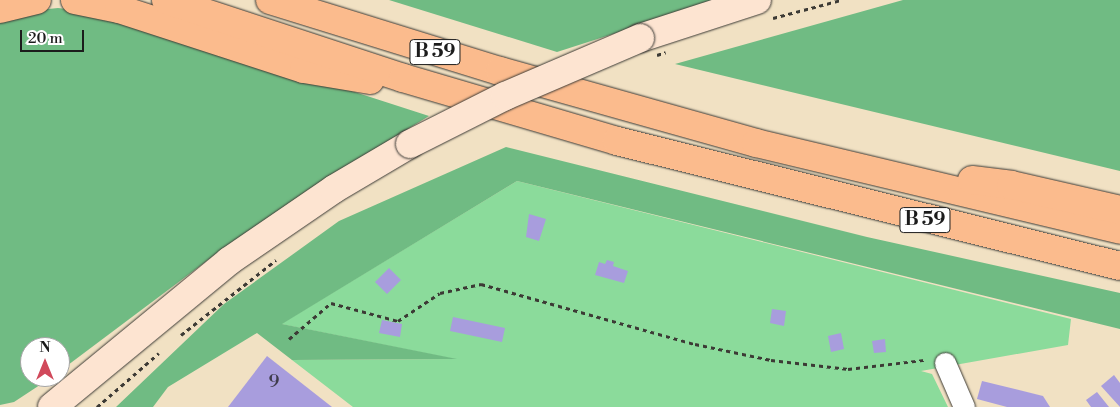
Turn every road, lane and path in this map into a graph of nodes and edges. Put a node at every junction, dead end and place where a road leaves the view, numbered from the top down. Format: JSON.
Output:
{"nodes":[{"id":1,"x":37,"y":0,"type":"edge"},
{"id":2,"x":76,"y":0,"type":"edge"},
{"id":3,"x":166,"y":0,"type":"edge"},
{"id":4,"x":270,"y":0,"type":"edge"},
{"id":5,"x":757,"y":0,"type":"edge"},
{"id":6,"x":0,"y":9,"type":"edge"},
{"id":7,"x":403,"y":78,"type":"junction"},
{"id":8,"x":917,"y":183,"type":"junction"},
{"id":9,"x":1120,"y":210,"type":"edge"},
{"id":10,"x":1120,"y":230,"type":"edge"},
{"id":11,"x":284,"y":255,"type":"dead end"},
{"id":12,"x":1120,"y":266,"type":"edge"},
{"id":13,"x":178,"y":338,"type":"dead end"},
{"id":14,"x":289,"y":339,"type":"dead end"},
{"id":15,"x":164,"y":349,"type":"dead end"},
{"id":16,"x":945,"y":363,"type":"joint"},
{"id":17,"x":52,"y":407,"type":"edge"},
{"id":18,"x":97,"y":407,"type":"edge"},
{"id":19,"x":964,"y":407,"type":"edge"}],
"edges":[{"from":1,"to":6,"type":"highway"},
{"from":2,"to":7,"type":"highway"},
{"from":3,"to":7,"type":"highway","number":"B 59"},
{"from":4,"to":8,"type":"highway","number":"B 59"},
{"from":5,"to":17,"type":"main road","bridge":true},
{"from":7,"to":12,"type":"highway","number":"B 59"},
{"from":8,"to":9,"type":"highway"},
{"from":8,"to":10,"type":"highway","number":"B 59"},
{"from":11,"to":13,"type":"path"},
{"from":14,"to":16,"type":"path"},
{"from":15,"to":18,"type":"path"},
{"from":16,"to":19,"type":"street"}]}
